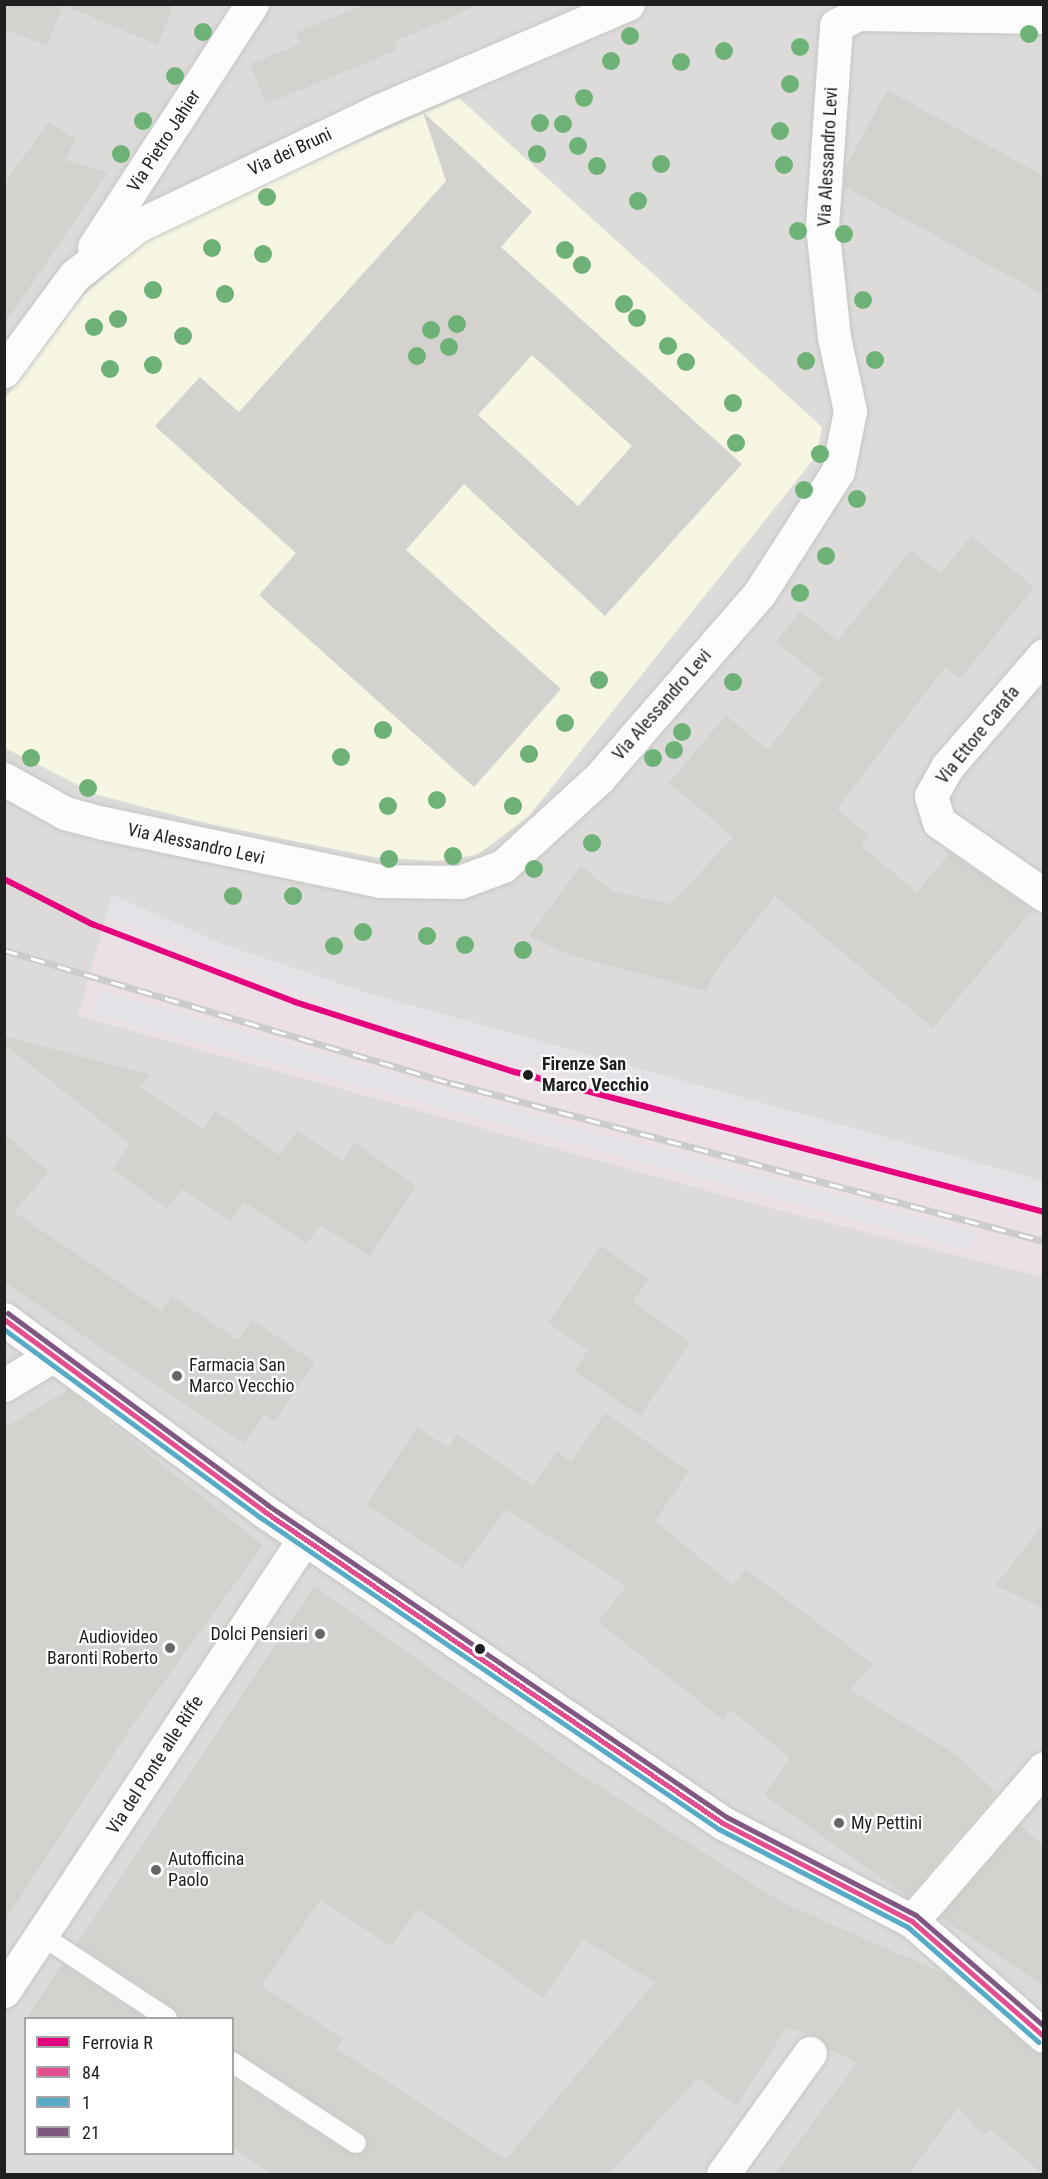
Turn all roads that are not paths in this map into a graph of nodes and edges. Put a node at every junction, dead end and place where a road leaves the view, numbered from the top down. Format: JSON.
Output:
{"nodes":[{"id":1,"x":252,"y":4,"type":"edge"},
{"id":2,"x":628,"y":4,"type":"edge"},
{"id":3,"x":835,"y":15,"type":"edge"},
{"id":4,"x":1044,"y":17,"type":"edge"},
{"id":5,"x":74,"y":276,"type":"junction"},
{"id":6,"x":4,"y":371,"type":"edge"},
{"id":7,"x":1044,"y":655,"type":"edge"},
{"id":8,"x":4,"y":779,"type":"edge"},
{"id":9,"x":1044,"y":895,"type":"edge"},
{"id":10,"x":4,"y":1319,"type":"edge"},
{"id":11,"x":52,"y":1356,"type":"junction"},
{"id":12,"x":4,"y":1384,"type":"edge"},
{"id":13,"x":304,"y":1539,"type":"junction"},
{"id":14,"x":1044,"y":1768,"type":"edge"},
{"id":15,"x":912,"y":1921,"type":"junction"},
{"id":16,"x":41,"y":1935,"type":"junction"},
{"id":17,"x":4,"y":1990,"type":"edge"},
{"id":18,"x":164,"y":2017,"type":"edge"},
{"id":19,"x":1044,"y":2036,"type":"edge"},
{"id":20,"x":810,"y":2053,"type":"dead end"},
{"id":21,"x":234,"y":2062,"type":"edge"},
{"id":22,"x":356,"y":2143,"type":"dead end"},
{"id":23,"x":723,"y":2175,"type":"edge"}],
"edges":[{"from":1,"to":5,"type":"street","name":"Via Pietro Jahier"},
{"from":2,"to":5,"type":"street","name":"Via dei Bruni"},
{"from":3,"to":4,"type":"street","name":"Via Alessandro Levi"},
{"from":3,"to":8,"type":"street","name":"Via Alessandro Levi"},
{"from":5,"to":6,"type":"street","name":"Via dei Bruni"},
{"from":7,"to":9,"type":"street","name":"Via Ettore Carafa"},
{"from":10,"to":11,"type":"street"},
{"from":11,"to":12,"type":"street"},
{"from":11,"to":13,"type":"street"},
{"from":13,"to":15,"type":"street"},
{"from":13,"to":16,"type":"street","name":"Via del Ponte alle Riffe"},
{"from":14,"to":15,"type":"street"},
{"from":15,"to":19,"type":"street"},
{"from":16,"to":17,"type":"street","name":"Via del Ponte alle Riffe"},
{"from":16,"to":18,"type":"lane"},
{"from":20,"to":23,"type":"street"},
{"from":21,"to":22,"type":"lane"}]}
